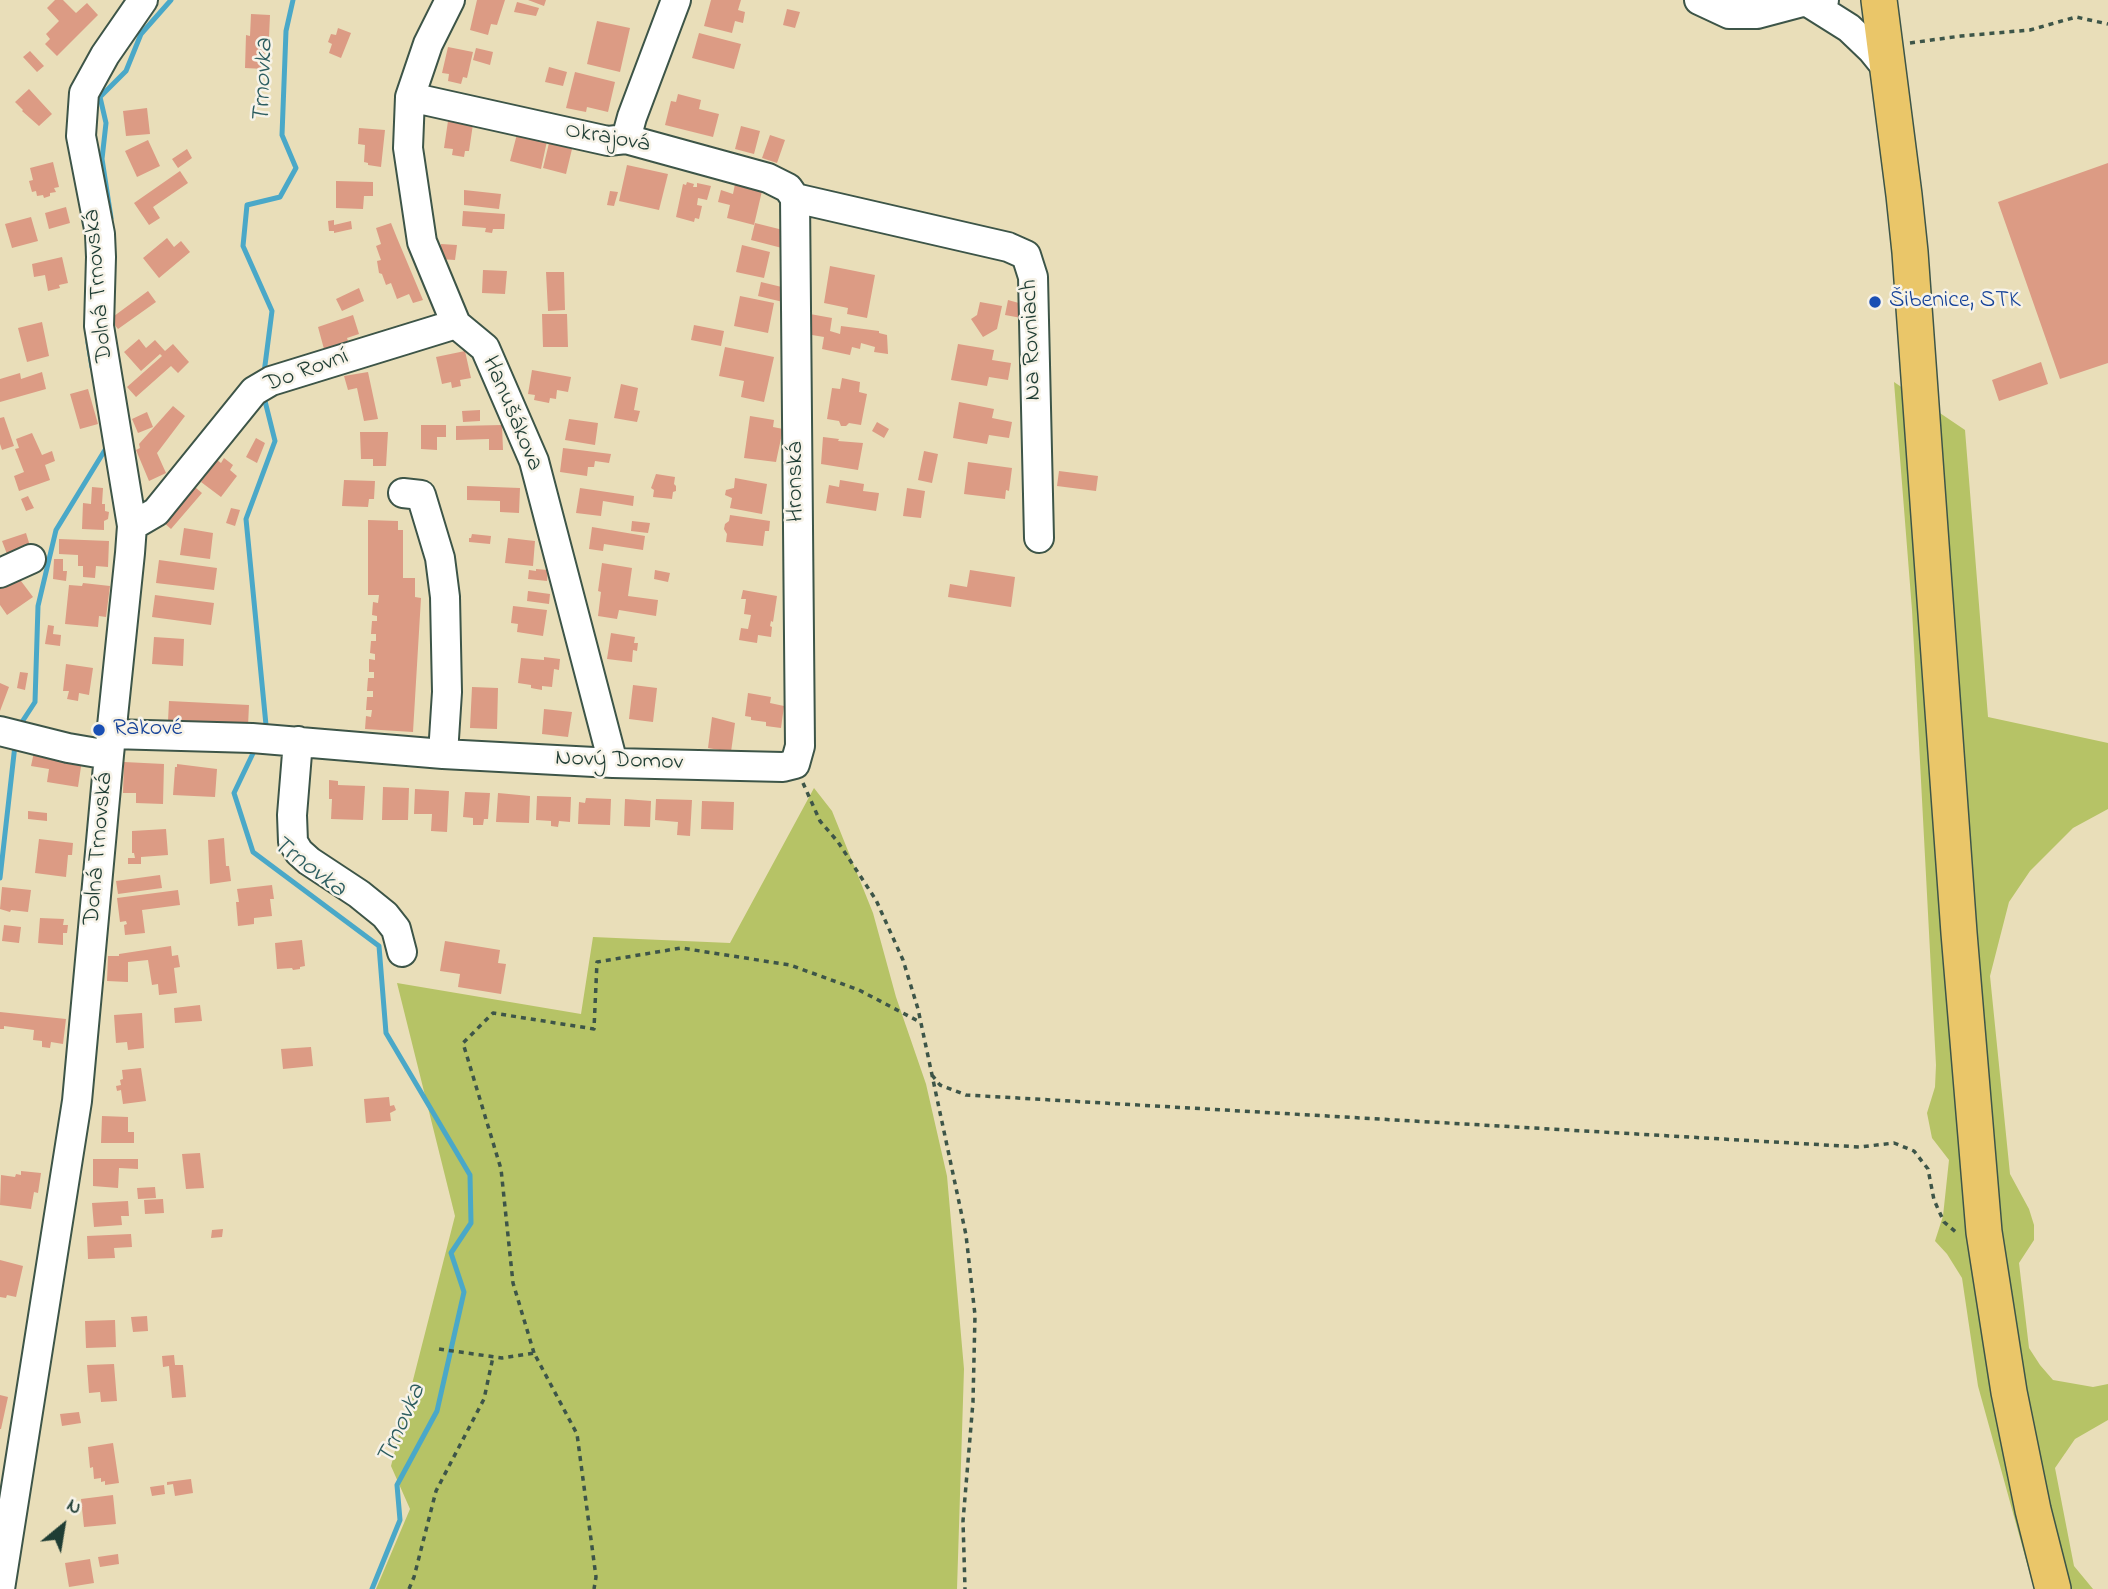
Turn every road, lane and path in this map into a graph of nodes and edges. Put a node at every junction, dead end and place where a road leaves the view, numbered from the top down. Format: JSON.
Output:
{"nodes":[{"id":1,"x":143,"y":0,"type":"edge"},
{"id":2,"x":450,"y":0,"type":"edge"},
{"id":3,"x":676,"y":0,"type":"edge"},
{"id":4,"x":1699,"y":0,"type":"edge"},
{"id":5,"x":1812,"y":0,"type":"edge"},
{"id":6,"x":1880,"y":0,"type":"edge"},
{"id":7,"x":2108,"y":24,"type":"edge"},
{"id":8,"x":1887,"y":59,"type":"junction"},
{"id":9,"x":410,"y":97,"type":"junction"},
{"id":10,"x":626,"y":139,"type":"junction"},
{"id":11,"x":795,"y":198,"type":"junction"},
{"id":12,"x":456,"y":324,"type":"junction"},
{"id":13,"x":403,"y":493,"type":"dead end"},
{"id":14,"x":132,"y":526,"type":"junction"},
{"id":15,"x":1039,"y":538,"type":"dead end"},
{"id":16,"x":31,"y":559,"type":"dead end"},
{"id":17,"x":0,"y":573,"type":"edge"},
{"id":18,"x":7,"y":736,"type":"edge"},
{"id":19,"x":298,"y":741,"type":"junction"},
{"id":20,"x":110,"y":745,"type":"junction"},
{"id":21,"x":443,"y":754,"type":"junction"},
{"id":22,"x":613,"y":763,"type":"junction"},
{"id":23,"x":795,"y":764,"type":"junction"},
{"id":24,"x":402,"y":952,"type":"dead end"},
{"id":25,"x":920,"y":1022,"type":"junction"},
{"id":26,"x":932,"y":1075,"type":"junction"},
{"id":27,"x":1984,"y":1232,"type":"junction"},
{"id":28,"x":439,"y":1349,"type":"dead end"},
{"id":29,"x":534,"y":1353,"type":"junction"},
{"id":30,"x":493,"y":1357,"type":"junction"},
{"id":31,"x":0,"y":1589,"type":"edge"},
{"id":32,"x":409,"y":1589,"type":"edge"},
{"id":33,"x":594,"y":1589,"type":"edge"},
{"id":34,"x":965,"y":1589,"type":"edge"},
{"id":35,"x":2053,"y":1589,"type":"edge"}],
"edges":[{"from":1,"to":14,"type":"street","name":"Dolná Trnovská"},
{"from":2,"to":9,"type":"street","name":"Hanušákova"},
{"from":3,"to":10,"type":"street"},
{"from":4,"to":5,"type":"street"},
{"from":5,"to":8,"type":"street"},
{"from":6,"to":8,"type":"main road"},
{"from":7,"to":8,"type":"path"},
{"from":8,"to":27,"type":"main road"},
{"from":9,"to":10,"type":"street","name":"Okrajová"},
{"from":9,"to":12,"type":"street","name":"Hanušákova"},
{"from":10,"to":11,"type":"street","name":"Okrajová"},
{"from":11,"to":15,"type":"street","name":"Na Rovniach"},
{"from":11,"to":23,"type":"street","name":"Hronská"},
{"from":12,"to":14,"type":"street","name":"Do Rovní"},
{"from":12,"to":22,"type":"street","name":"Hanušákova"},
{"from":13,"to":21,"type":"street"},
{"from":14,"to":20,"type":"street","name":"Dolná Trnovská"},
{"from":16,"to":17,"type":"street"},
{"from":18,"to":20,"type":"street"},
{"from":19,"to":20,"type":"street","name":"Nový Domov"},
{"from":19,"to":21,"type":"street","name":"Nový Domov"},
{"from":19,"to":24,"type":"street"},
{"from":20,"to":31,"type":"street","name":"Dolná Trnovská"},
{"from":21,"to":22,"type":"street","name":"Nový Domov"},
{"from":22,"to":23,"type":"street","name":"Nový Domov"},
{"from":23,"to":25,"type":"path"},
{"from":25,"to":26,"type":"path"},
{"from":25,"to":29,"type":"path"},
{"from":26,"to":27,"type":"path"},
{"from":26,"to":34,"type":"path"},
{"from":27,"to":35,"type":"main road"},
{"from":28,"to":30,"type":"path"},
{"from":29,"to":30,"type":"path"},
{"from":29,"to":33,"type":"path"},
{"from":30,"to":32,"type":"path"}]}
